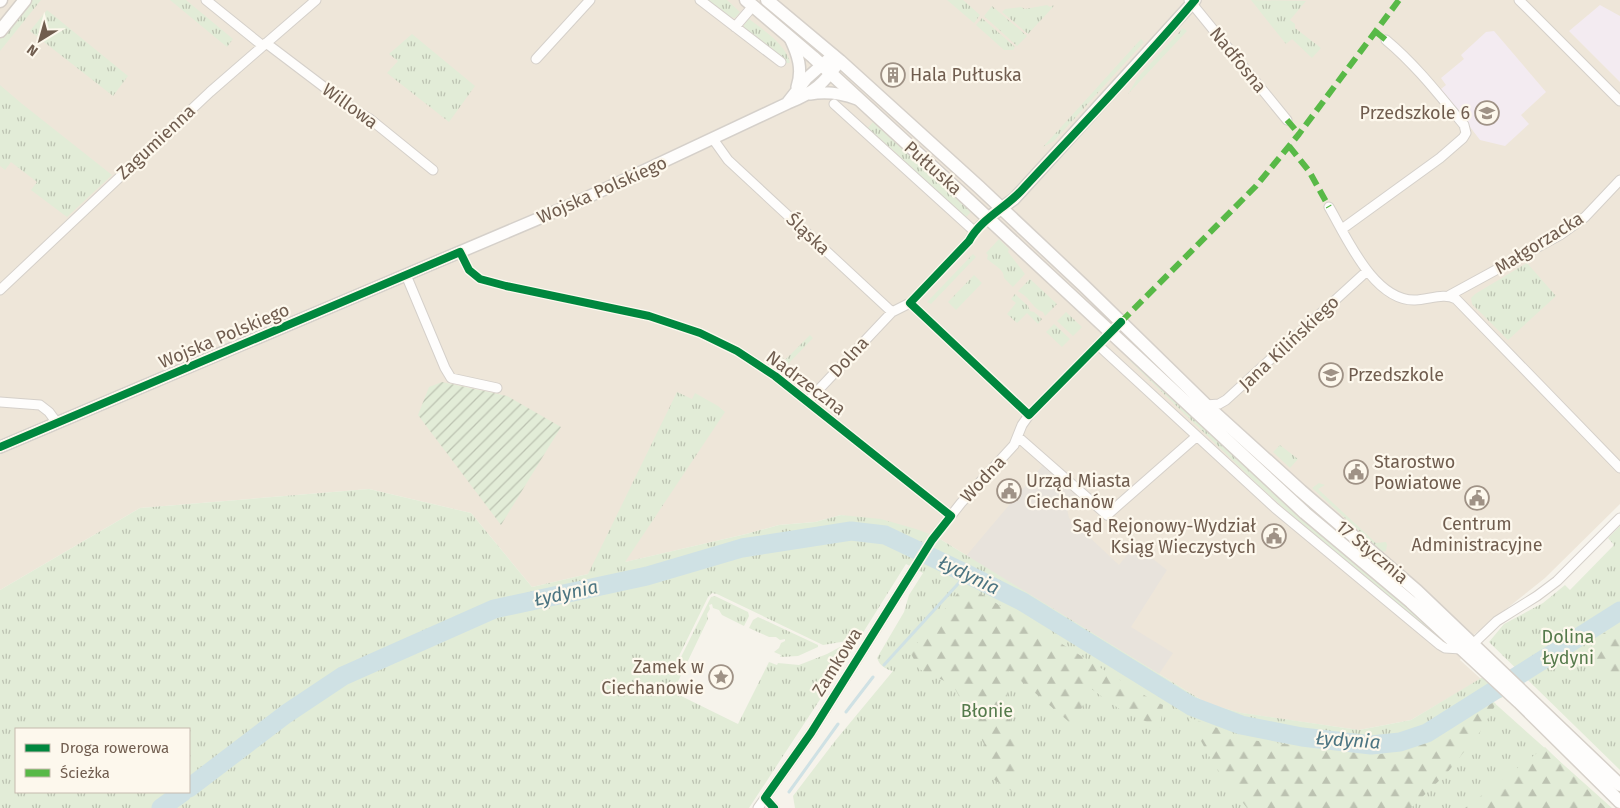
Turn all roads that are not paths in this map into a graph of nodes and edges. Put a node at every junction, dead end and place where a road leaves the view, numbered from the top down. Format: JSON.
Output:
{"nodes":[{"id":1,"x":25,"y":0,"type":"edge"},
{"id":2,"x":206,"y":0,"type":"edge"},
{"id":3,"x":316,"y":0,"type":"edge"},
{"id":4,"x":590,"y":0,"type":"edge"},
{"id":5,"x":700,"y":0,"type":"edge"},
{"id":6,"x":767,"y":0,"type":"edge"},
{"id":7,"x":1519,"y":0,"type":"edge"},
{"id":8,"x":1192,"y":1,"type":"edge"},
{"id":9,"x":750,"y":3,"type":"edge"},
{"id":10,"x":777,"y":5,"type":"edge"},
{"id":11,"x":735,"y":27,"type":"junction"},
{"id":12,"x":0,"y":31,"type":"edge"},
{"id":13,"x":789,"y":36,"type":"junction"},
{"id":14,"x":1386,"y":40,"type":"dead end"},
{"id":15,"x":264,"y":45,"type":"junction"},
{"id":16,"x":837,"y":58,"type":"junction"},
{"id":17,"x":536,"y":59,"type":"dead end"},
{"id":18,"x":781,"y":62,"type":"dead end"},
{"id":19,"x":826,"y":70,"type":"junction"},
{"id":20,"x":796,"y":91,"type":"junction"},
{"id":21,"x":808,"y":95,"type":"junction"},
{"id":22,"x":858,"y":100,"type":"junction"},
{"id":23,"x":1620,"y":101,"type":"edge"},
{"id":24,"x":788,"y":103,"type":"junction"},
{"id":25,"x":834,"y":104,"type":"dead end"},
{"id":26,"x":1287,"y":120,"type":"dead end"},
{"id":27,"x":713,"y":139,"type":"junction"},
{"id":28,"x":433,"y":170,"type":"dead end"},
{"id":29,"x":1620,"y":180,"type":"edge"},
{"id":30,"x":1329,"y":207,"type":"dead end"},
{"id":31,"x":1002,"y":209,"type":"junction"},
{"id":32,"x":988,"y":218,"type":"junction"},
{"id":33,"x":1342,"y":230,"type":"junction"},
{"id":34,"x":974,"y":231,"type":"junction"},
{"id":35,"x":460,"y":252,"type":"junction"},
{"id":36,"x":1367,"y":271,"type":"junction"},
{"id":37,"x":406,"y":275,"type":"junction"},
{"id":38,"x":0,"y":290,"type":"edge"},
{"id":39,"x":1450,"y":295,"type":"junction"},
{"id":40,"x":910,"y":303,"type":"junction"},
{"id":41,"x":892,"y":312,"type":"junction"},
{"id":42,"x":1121,"y":322,"type":"junction"},
{"id":43,"x":1110,"y":333,"type":"junction"},
{"id":44,"x":1098,"y":345,"type":"junction"},
{"id":45,"x":497,"y":388,"type":"dead end"},
{"id":46,"x":0,"y":402,"type":"edge"},
{"id":47,"x":807,"y":402,"type":"junction"},
{"id":48,"x":1206,"y":405,"type":"junction"},
{"id":49,"x":1029,"y":415,"type":"junction"},
{"id":50,"x":57,"y":423,"type":"junction"},
{"id":51,"x":1197,"y":436,"type":"junction"},
{"id":52,"x":1018,"y":437,"type":"junction"},
{"id":53,"x":0,"y":447,"type":"edge"},
{"id":54,"x":1620,"y":468,"type":"edge"},
{"id":55,"x":951,"y":516,"type":"junction"},
{"id":56,"x":1620,"y":518,"type":"edge"},
{"id":57,"x":932,"y":540,"type":"joint"},
{"id":58,"x":1467,"y":646,"type":"junction"},
{"id":59,"x":1523,"y":699,"type":"junction"},
{"id":60,"x":1620,"y":785,"type":"edge"},
{"id":61,"x":765,"y":798,"type":"junction"},
{"id":62,"x":1620,"y":802,"type":"edge"},
{"id":63,"x":758,"y":808,"type":"edge"},
{"id":64,"x":774,"y":808,"type":"edge"}],
"edges":[{"from":1,"to":12,"type":"main road"},
{"from":2,"to":15,"type":"street","name":"Willowa"},
{"from":3,"to":15,"type":"street","name":"Zagumienna"},
{"from":4,"to":17,"type":"street"},
{"from":5,"to":11,"type":"street"},
{"from":6,"to":10,"type":"main road","name":"Pułtuska"},
{"from":7,"to":23,"type":"street"},
{"from":8,"to":26,"type":"street","name":"Nadfosna"},
{"from":8,"to":31,"type":"street"},
{"from":9,"to":11,"type":"street","name":"Pułtuska"},
{"from":9,"to":13,"type":"main road","name":"Pułtuska"},
{"from":10,"to":16,"type":"main road","name":"Pułtuska"},
{"from":11,"to":18,"type":"street"},
{"from":13,"to":19,"type":"main road","name":"Pułtuska"},
{"from":13,"to":20,"type":"street"},
{"from":14,"to":33,"type":"street"},
{"from":15,"to":28,"type":"street","name":"Willowa"},
{"from":15,"to":38,"type":"street","name":"Zagumienna"},
{"from":16,"to":19,"type":"street","name":"Wojska Polskiego"},
{"from":16,"to":31,"type":"main road","name":"Pułtuska"},
{"from":19,"to":20,"type":"street","name":"Wojska Polskiego"},
{"from":19,"to":21,"type":"street","name":"Wojska Polskiego"},
{"from":19,"to":22,"type":"main road","name":"Pułtuska"},
{"from":20,"to":24,"type":"street","name":"Wojska Polskiego"},
{"from":21,"to":22,"type":"street"},
{"from":21,"to":24,"type":"street","name":"Wojska Polskiego"},
{"from":22,"to":32,"type":"main road","name":"Pułtuska"},
{"from":24,"to":27,"type":"street","name":"Wojska Polskiego"},
{"from":25,"to":34,"type":"street","name":"Pułtuska"},
{"from":27,"to":35,"type":"street","name":"Wojska Polskiego"},
{"from":27,"to":41,"type":"street","name":"Śląska"},
{"from":29,"to":39,"type":"street","name":"Małgorzacka"},
{"from":30,"to":33,"type":"street"},
{"from":31,"to":32,"type":"street"},
{"from":31,"to":42,"type":"main road","name":"Pułtuska"},
{"from":32,"to":34,"type":"street"},
{"from":32,"to":43,"type":"main road","name":"Pułtuska"},
{"from":33,"to":36,"type":"street"},
{"from":34,"to":40,"type":"street"},
{"from":35,"to":37,"type":"street","name":"Wojska Polskiego"},
{"from":35,"to":47,"type":"street","name":"Nadrzeczna"},
{"from":36,"to":39,"type":"street"},
{"from":36,"to":48,"type":"street","name":"Jana Kilińskiego"},
{"from":37,"to":45,"type":"street"},
{"from":37,"to":50,"type":"street","name":"Wojska Polskiego"},
{"from":39,"to":54,"type":"street"},
{"from":40,"to":41,"type":"street"},
{"from":40,"to":49,"type":"street"},
{"from":41,"to":47,"type":"street","name":"Dolna"},
{"from":42,"to":43,"type":"street","name":"Wodna"},
{"from":42,"to":48,"type":"main road","name":"17 Stycznia"},
{"from":43,"to":44,"type":"street","name":"Wodna"},
{"from":43,"to":58,"type":"main road","name":"17 Stycznia"},
{"from":44,"to":49,"type":"street","name":"Wodna"},
{"from":44,"to":51,"type":"street","name":"17 Stycznia"},
{"from":46,"to":50,"type":"street"},
{"from":47,"to":55,"type":"street","name":"Nadrzeczna"},
{"from":48,"to":58,"type":"main road","name":"17 Stycznia"},
{"from":49,"to":52,"type":"street","name":"Wodna"},
{"from":50,"to":53,"type":"street","name":"Wojska Polskiego"},
{"from":51,"to":52,"type":"street"},
{"from":51,"to":58,"type":"street","name":"17 Stycznia"},
{"from":52,"to":55,"type":"street","name":"Wodna"},
{"from":55,"to":57,"type":"street","name":"Wodna"},
{"from":56,"to":58,"type":"street"},
{"from":57,"to":61,"type":"street","name":"Zamkowa"},
{"from":58,"to":59,"type":"main road","name":"17 Stycznia"},
{"from":59,"to":60,"type":"main road","name":"17 Stycznia"},
{"from":59,"to":62,"type":"main road","name":"17 Stycznia"},
{"from":61,"to":63,"type":"street","name":"Zamkowa"},
{"from":61,"to":64,"type":"street"}]}
